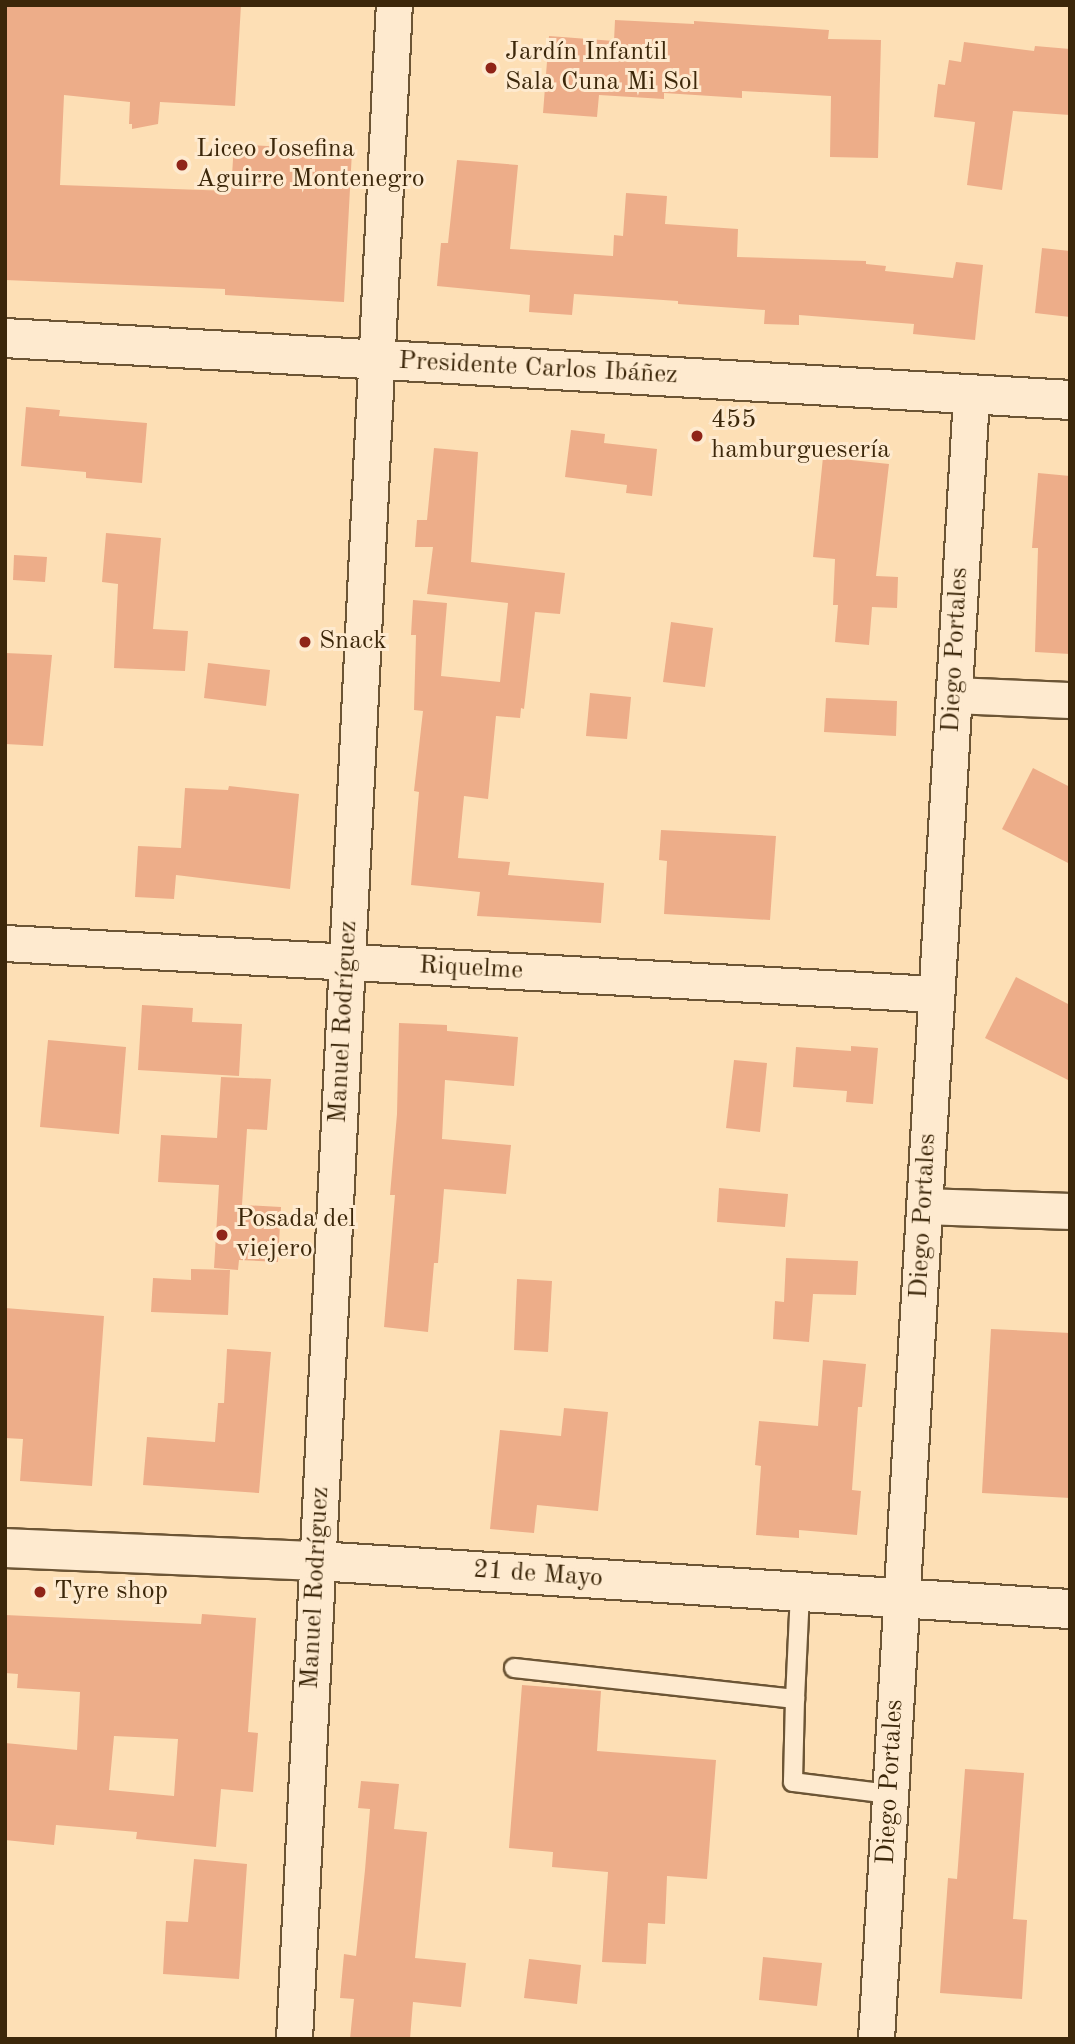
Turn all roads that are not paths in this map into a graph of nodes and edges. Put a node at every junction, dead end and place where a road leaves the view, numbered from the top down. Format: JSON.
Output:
{"nodes":[{"id":1,"x":394,"y":5,"type":"edge"},
{"id":2,"x":5,"y":338,"type":"edge"},
{"id":3,"x":377,"y":360,"type":"junction"},
{"id":4,"x":971,"y":394,"type":"junction"},
{"id":5,"x":1070,"y":400,"type":"edge"},
{"id":6,"x":954,"y":695,"type":"junction"},
{"id":7,"x":1070,"y":700,"type":"edge"},
{"id":8,"x":5,"y":943,"type":"edge"},
{"id":9,"x":347,"y":962,"type":"junction"},
{"id":10,"x":936,"y":994,"type":"junction"},
{"id":11,"x":925,"y":1206,"type":"junction"},
{"id":12,"x":1070,"y":1211,"type":"edge"},
{"id":13,"x":5,"y":1548,"type":"edge"},
{"id":14,"x":317,"y":1561,"type":"junction"},
{"id":15,"x":800,"y":1592,"type":"junction"},
{"id":16,"x":902,"y":1599,"type":"junction"},
{"id":17,"x":1070,"y":1609,"type":"edge"},
{"id":18,"x":514,"y":1668,"type":"dead end"},
{"id":19,"x":795,"y":1699,"type":"junction"},
{"id":20,"x":890,"y":1794,"type":"junction"},
{"id":21,"x":294,"y":2039,"type":"edge"},
{"id":22,"x":876,"y":2039,"type":"edge"}],
"edges":[{"from":1,"to":3,"type":"street","name":"Manuel Rodríguez"},
{"from":2,"to":3,"type":"street","name":"Presidente Carlos Ibáñez"},
{"from":3,"to":4,"type":"street","name":"Presidente Carlos Ibáñez"},
{"from":3,"to":9,"type":"street","name":"Manuel Rodríguez"},
{"from":4,"to":5,"type":"street","name":"Presidente Carlos Ibáñez"},
{"from":4,"to":6,"type":"street","name":"Diego Portales"},
{"from":6,"to":7,"type":"street"},
{"from":6,"to":10,"type":"street","name":"Diego Portales"},
{"from":8,"to":9,"type":"street","name":"Riquelme"},
{"from":9,"to":10,"type":"street","name":"Riquelme"},
{"from":9,"to":14,"type":"street","name":"Manuel Rodríguez"},
{"from":10,"to":11,"type":"street","name":"Diego Portales"},
{"from":11,"to":12,"type":"street"},
{"from":11,"to":16,"type":"street","name":"Diego Portales"},
{"from":13,"to":14,"type":"street","name":"21 de Mayo"},
{"from":14,"to":15,"type":"street","name":"21 de Mayo"},
{"from":14,"to":21,"type":"street","name":"Manuel Rodríguez"},
{"from":15,"to":16,"type":"street","name":"21 de Mayo"},
{"from":15,"to":19,"type":"lane"},
{"from":16,"to":17,"type":"street","name":"21 de Mayo"},
{"from":16,"to":20,"type":"street","name":"Diego Portales"},
{"from":18,"to":19,"type":"lane"},
{"from":19,"to":20,"type":"lane"},
{"from":20,"to":22,"type":"street","name":"Diego Portales"}]}
